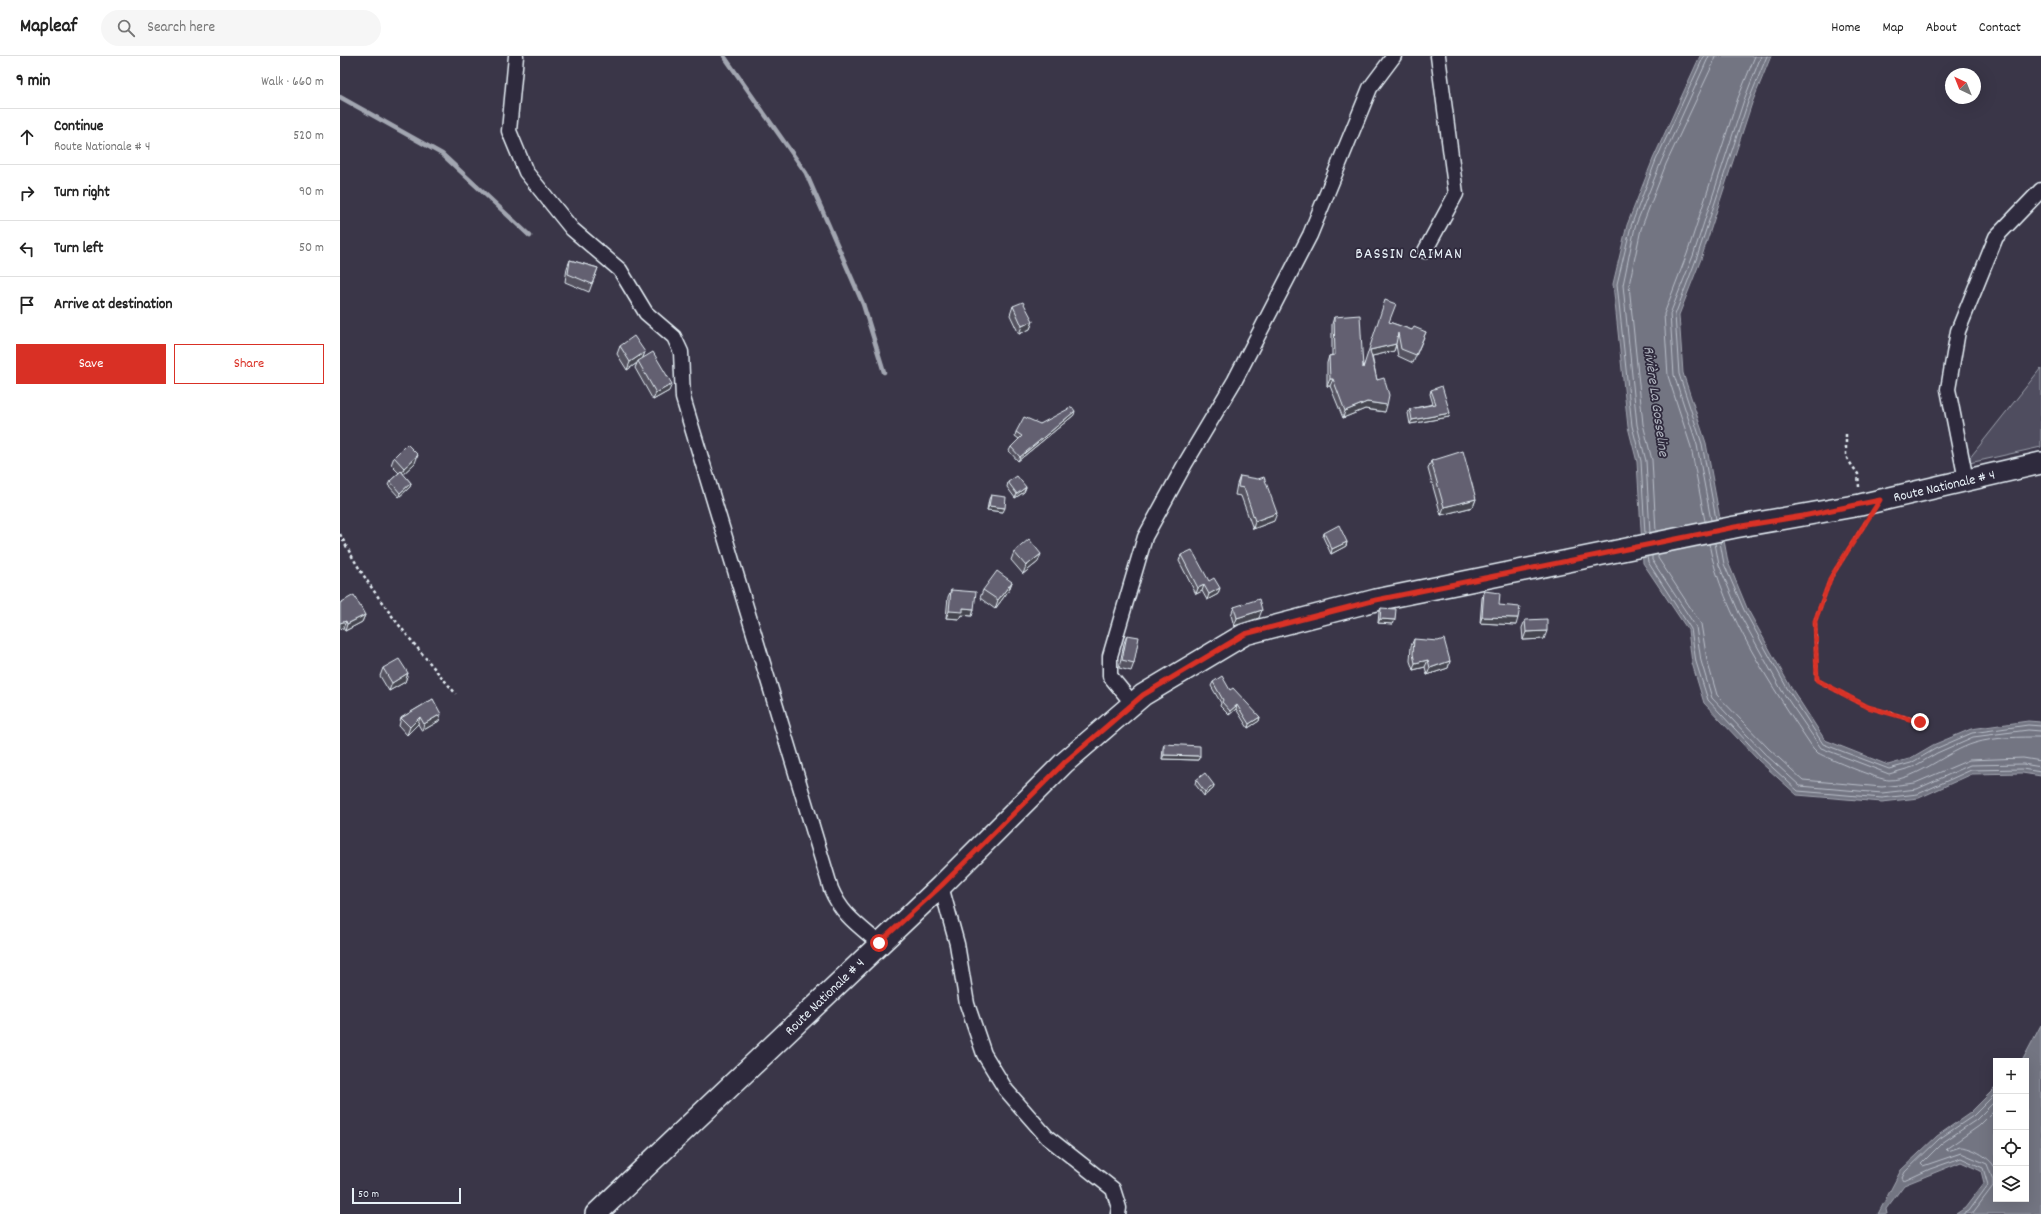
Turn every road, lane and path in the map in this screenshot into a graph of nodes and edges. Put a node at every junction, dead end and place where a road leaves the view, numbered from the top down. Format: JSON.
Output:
{"nodes":[{"id":1,"x":516,"y":56,"type":"edge"},
{"id":2,"x":1394,"y":56,"type":"edge"},
{"id":3,"x":1438,"y":56,"type":"edge"},
{"id":4,"x":2041,"y":190,"type":"edge"},
{"id":5,"x":1425,"y":251,"type":"dead end"},
{"id":6,"x":1846,"y":434,"type":"dead end"},
{"id":7,"x":2041,"y":463,"type":"edge"},
{"id":8,"x":1966,"y":480,"type":"junction"},
{"id":9,"x":1880,"y":500,"type":"junction"},
{"id":10,"x":1860,"y":506,"type":"junction"},
{"id":11,"x":340,"y":534,"type":"edge"},
{"id":12,"x":456,"y":694,"type":"dead end"},
{"id":13,"x":1133,"y":704,"type":"junction"},
{"id":14,"x":1920,"y":722,"type":"dead end"},
{"id":15,"x":941,"y":886,"type":"junction"},
{"id":16,"x":879,"y":943,"type":"junction"},
{"id":17,"x":596,"y":1214,"type":"edge"},
{"id":18,"x":1118,"y":1214,"type":"edge"}],
"edges":[{"from":1,"to":16,"type":"street"},
{"from":2,"to":13,"type":"street"},
{"from":3,"to":5,"type":"street"},
{"from":4,"to":8,"type":"street"},
{"from":6,"to":10,"type":"path"},
{"from":7,"to":8,"type":"main road","name":"Route Nationale # 4"},
{"from":8,"to":9,"type":"main road","name":"Route Nationale # 4"},
{"from":9,"to":10,"type":"main road","name":"Route Nationale # 4"},
{"from":9,"to":14,"type":"path"},
{"from":10,"to":13,"type":"main road","name":"Route Nationale # 4"},
{"from":11,"to":12,"type":"path"},
{"from":13,"to":15,"type":"main road","name":"Route Nationale # 4"},
{"from":15,"to":16,"type":"main road","name":"Route Nationale # 4"},
{"from":15,"to":18,"type":"street"},
{"from":16,"to":17,"type":"main road","name":"Route Nationale # 4"}]}
